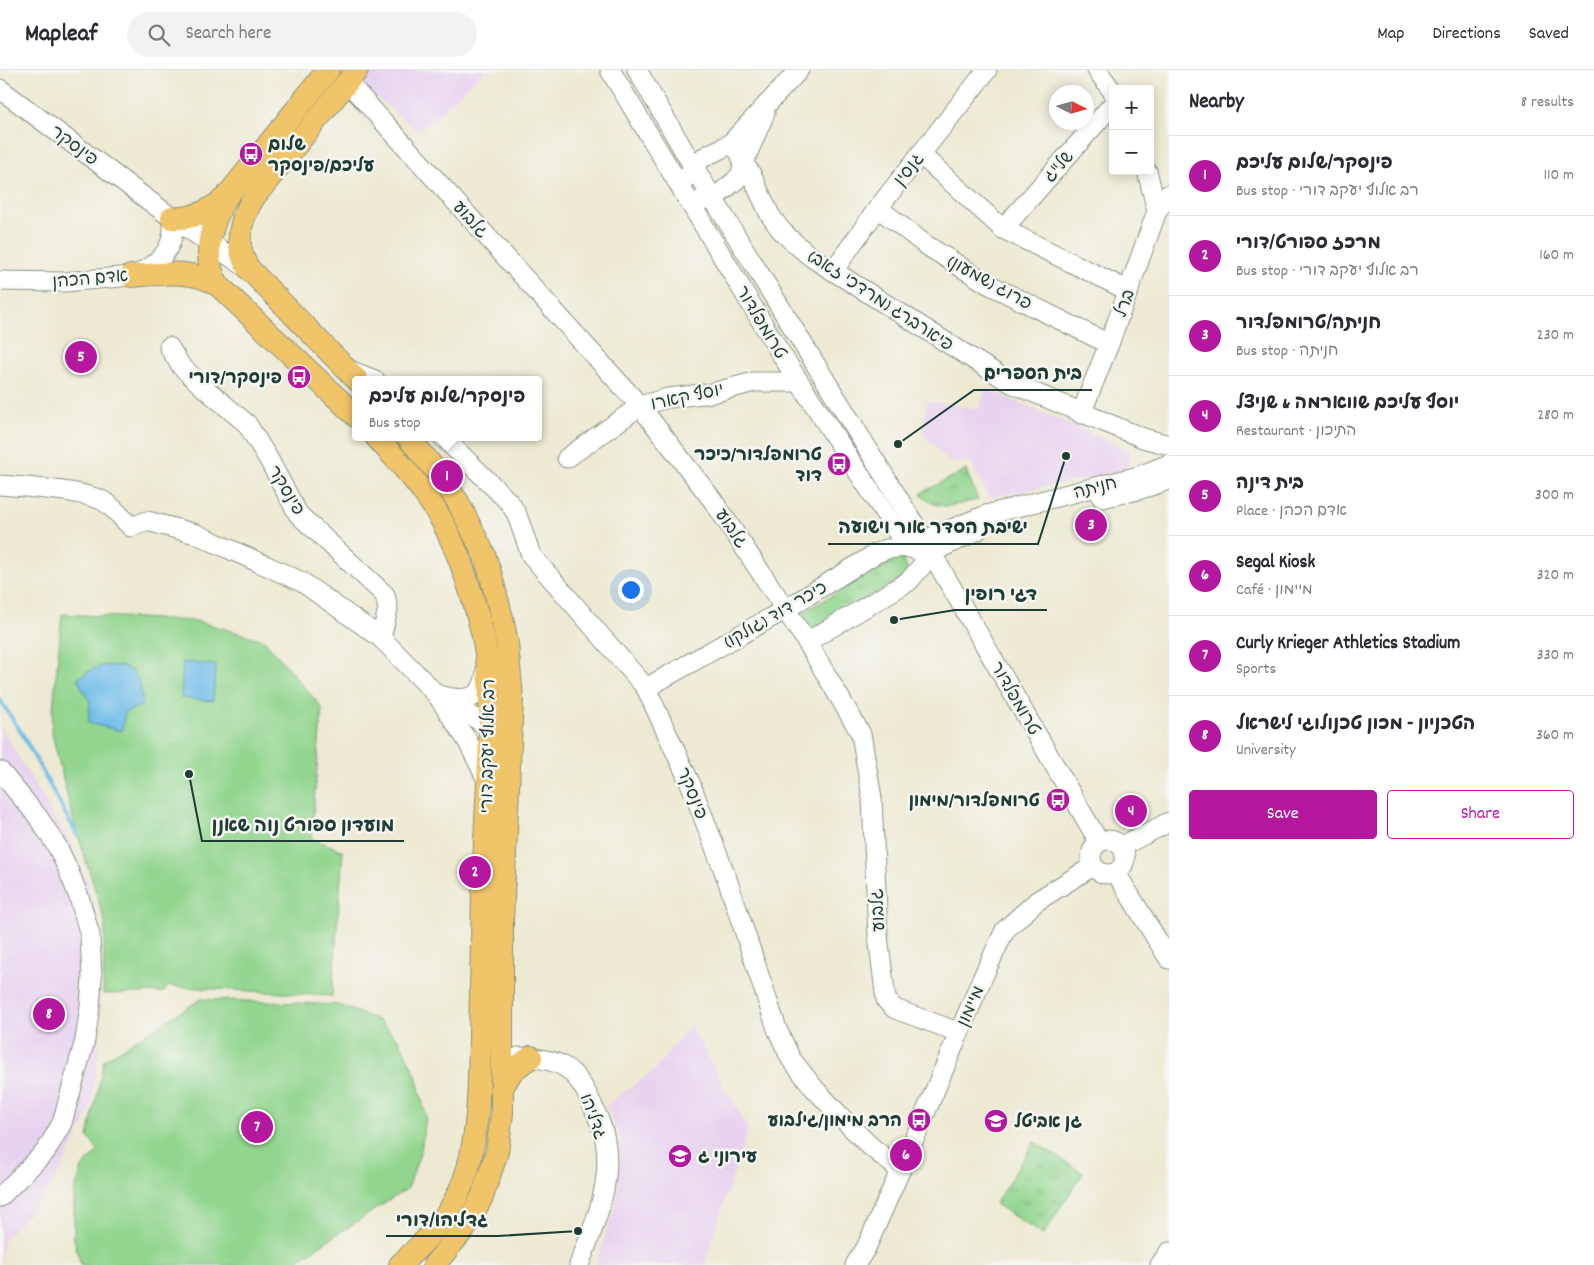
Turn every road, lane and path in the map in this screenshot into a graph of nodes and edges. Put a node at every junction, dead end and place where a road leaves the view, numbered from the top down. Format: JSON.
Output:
{"nodes":[{"id":1,"x":328,"y":70,"type":"edge"},
{"id":2,"x":610,"y":70,"type":"edge"},
{"id":3,"x":637,"y":70,"type":"edge"},
{"id":4,"x":799,"y":70,"type":"edge"},
{"id":5,"x":987,"y":70,"type":"edge"},
{"id":6,"x":1097,"y":70,"type":"edge"},
{"id":7,"x":353,"y":74,"type":"edge"},
{"id":8,"x":1109,"y":86,"type":"edge"},
{"id":9,"x":0,"y":89,"type":"edge"},
{"id":10,"x":770,"y":102,"type":"junction"},
{"id":11,"x":1109,"y":109,"type":"edge"},
{"id":12,"x":730,"y":144,"type":"junction"},
{"id":13,"x":920,"y":154,"type":"junction"},
{"id":14,"x":743,"y":164,"type":"junction"},
{"id":15,"x":693,"y":166,"type":"junction"},
{"id":16,"x":1148,"y":175,"type":"edge"},
{"id":17,"x":684,"y":194,"type":"junction"},
{"id":18,"x":1169,"y":194,"type":"edge"},
{"id":19,"x":227,"y":196,"type":"junction"},
{"id":20,"x":713,"y":199,"type":"junction"},
{"id":21,"x":878,"y":208,"type":"junction"},
{"id":22,"x":1157,"y":211,"type":"junction"},
{"id":23,"x":172,"y":218,"type":"junction"},
{"id":24,"x":1003,"y":229,"type":"junction"},
{"id":25,"x":210,"y":244,"type":"junction"},
{"id":26,"x":249,"y":270,"type":"junction"},
{"id":27,"x":833,"y":271,"type":"junction"},
{"id":28,"x":131,"y":276,"type":"junction"},
{"id":29,"x":0,"y":281,"type":"edge"},
{"id":30,"x":219,"y":286,"type":"junction"},
{"id":31,"x":1129,"y":291,"type":"junction"},
{"id":32,"x":1110,"y":344,"type":"junction"},
{"id":33,"x":169,"y":347,"type":"dead end"},
{"id":34,"x":781,"y":354,"type":"junction"},
{"id":35,"x":352,"y":374,"type":"edge"},
{"id":36,"x":754,"y":382,"type":"junction"},
{"id":37,"x":799,"y":382,"type":"junction"},
{"id":38,"x":640,"y":406,"type":"junction"},
{"id":39,"x":352,"y":412,"type":"edge"},
{"id":40,"x":1081,"y":414,"type":"junction"},
{"id":41,"x":1142,"y":438,"type":"junction"},
{"id":42,"x":380,"y":441,"type":"edge"},
{"id":43,"x":411,"y":441,"type":"edge"},
{"id":44,"x":448,"y":441,"type":"edge"},
{"id":45,"x":1169,"y":445,"type":"edge"},
{"id":46,"x":567,"y":458,"type":"dead end"},
{"id":47,"x":1169,"y":464,"type":"edge"},
{"id":48,"x":1139,"y":476,"type":"junction"},
{"id":49,"x":1169,"y":480,"type":"edge"},
{"id":50,"x":0,"y":485,"type":"edge"},
{"id":51,"x":902,"y":507,"type":"junction"},
{"id":52,"x":885,"y":514,"type":"junction"},
{"id":53,"x":958,"y":532,"type":"junction"},
{"id":54,"x":921,"y":547,"type":"junction"},
{"id":55,"x":875,"y":554,"type":"junction"},
{"id":56,"x":958,"y":598,"type":"junction"},
{"id":57,"x":786,"y":609,"type":"junction"},
{"id":58,"x":381,"y":638,"type":"junction"},
{"id":59,"x":807,"y":642,"type":"junction"},
{"id":60,"x":487,"y":664,"type":"junction"},
{"id":61,"x":646,"y":688,"type":"junction"},
{"id":62,"x":436,"y":695,"type":"junction"},
{"id":63,"x":490,"y":728,"type":"junction"},
{"id":64,"x":509,"y":757,"type":"junction"},
{"id":65,"x":0,"y":771,"type":"edge"},
{"id":66,"x":488,"y":783,"type":"junction"},
{"id":67,"x":1169,"y":822,"type":"edge"},
{"id":68,"x":1100,"y":842,"type":"junction"},
{"id":69,"x":1122,"y":846,"type":"junction"},
{"id":70,"x":1093,"y":866,"type":"junction"},
{"id":71,"x":1116,"y":873,"type":"junction"},
{"id":72,"x":1169,"y":959,"type":"edge"},
{"id":73,"x":501,"y":1030,"type":"junction"},
{"id":74,"x":958,"y":1032,"type":"junction"},
{"id":75,"x":490,"y":1056,"type":"junction"},
{"id":76,"x":528,"y":1057,"type":"junction"},
{"id":77,"x":501,"y":1089,"type":"junction"},
{"id":78,"x":897,"y":1176,"type":"junction"},
{"id":79,"x":0,"y":1198,"type":"edge"},
{"id":80,"x":1169,"y":1252,"type":"edge"},
{"id":81,"x":400,"y":1265,"type":"edge"},
{"id":82,"x":434,"y":1265,"type":"edge"},
{"id":83,"x":579,"y":1265,"type":"edge"},
{"id":84,"x":855,"y":1265,"type":"edge"},
{"id":85,"x":1160,"y":1265,"type":"edge"}],
"edges":[{"from":1,"to":19,"type":"main road"},
{"from":2,"to":17,"type":"street","name":"טרומפלדור"},
{"from":3,"to":15,"type":"street","name":"טרומפלדור"},
{"from":4,"to":10,"type":"street"},
{"from":5,"to":13,"type":"street","name":"גנסין"},
{"from":6,"to":8,"type":"street"},
{"from":7,"to":26,"type":"main road"},
{"from":7,"to":38,"type":"street","name":"גלבוע"},
{"from":9,"to":23,"type":"street","name":"פינסקר"},
{"from":10,"to":12,"type":"street"},
{"from":10,"to":14,"type":"street"},
{"from":11,"to":24,"type":"street","name":"של\"ג"},
{"from":12,"to":14,"type":"street","name":"פיארברג (מרדכי זאב)"},
{"from":12,"to":15,"type":"street"},
{"from":13,"to":21,"type":"street","name":"גנסין"},
{"from":13,"to":24,"type":"street"},
{"from":14,"to":20,"type":"street"},
{"from":14,"to":27,"type":"street","name":"פיארברג (מרדכי זאב)"},
{"from":15,"to":17,"type":"street"},
{"from":15,"to":20,"type":"street","name":"טרומפלדור"},
{"from":16,"to":22,"type":"street"},
{"from":17,"to":20,"type":"street"},
{"from":17,"to":34,"type":"street","name":"טרומפלדור"},
{"from":18,"to":22,"type":"street","name":"ברל"},
{"from":19,"to":23,"type":"main road"},
{"from":19,"to":25,"type":"main road"},
{"from":20,"to":51,"type":"street","name":"טרומפלדור"},
{"from":21,"to":27,"type":"street","name":"גנסין"},
{"from":21,"to":32,"type":"street","name":"פרוג (שמעון)"},
{"from":22,"to":31,"type":"street","name":"ברל"},
{"from":23,"to":25,"type":"street","name":"פינסקר"},
{"from":23,"to":28,"type":"street","name":"אדם הכהן"},
{"from":24,"to":31,"type":"street"},
{"from":25,"to":26,"type":"street","name":"פינסקר"},
{"from":25,"to":30,"type":"main road"},
{"from":26,"to":35,"type":"main road"},
{"from":27,"to":40,"type":"street","name":"פיארברג (מרדכי זאב)"},
{"from":28,"to":29,"type":"street","name":"אדם הכהן"},
{"from":28,"to":30,"type":"main road"},
{"from":30,"to":39,"type":"main road"},
{"from":31,"to":32,"type":"street","name":"ברל"},
{"from":32,"to":40,"type":"street","name":"ברל"},
{"from":33,"to":58,"type":"street","name":"פינסקר"},
{"from":34,"to":36,"type":"street"},
{"from":34,"to":37,"type":"street","name":"טרומפלדור"},
{"from":36,"to":37,"type":"street","name":"יוסף קארו"},
{"from":36,"to":38,"type":"street","name":"יוסף קארו"},
{"from":37,"to":52,"type":"street","name":"טרומפלדור"},
{"from":38,"to":46,"type":"street","name":"יוסף קארו"},
{"from":38,"to":57,"type":"street","name":"גלבוע"},
{"from":40,"to":41,"type":"street","name":"פיארברג (מרדכי זאב)"},
{"from":41,"to":45,"type":"street","name":"פיארברג (מרדכי זאב)"},
{"from":41,"to":48,"type":"street"},
{"from":42,"to":60,"type":"main road","name":"רב אלוף יעקב דורי"},
{"from":43,"to":64,"type":"main road","name":"רב אלוף יעקב דורי"},
{"from":44,"to":61,"type":"street","name":"פינסקר"},
{"from":47,"to":48,"type":"street","name":"חניתה"},
{"from":48,"to":53,"type":"street","name":"חניתה"},
{"from":49,"to":53,"type":"street","name":"חניתה"},
{"from":50,"to":58,"type":"street"},
{"from":51,"to":53,"type":"street"},
{"from":51,"to":54,"type":"street","name":"טרומפלדור"},
{"from":52,"to":54,"type":"street","name":"טרומפלדור"},
{"from":52,"to":55,"type":"street"},
{"from":53,"to":54,"type":"street","name":"חניתה"},
{"from":53,"to":56,"type":"street"},
{"from":54,"to":55,"type":"street","name":"כיכר דוד (גולקו)"},
{"from":54,"to":56,"type":"street","name":"טרומפלדור"},
{"from":54,"to":59,"type":"street"},
{"from":55,"to":57,"type":"street","name":"כיכר דוד (גולקו)"},
{"from":56,"to":68,"type":"street","name":"טרומפלדור"},
{"from":57,"to":59,"type":"street","name":"גלבוע"},
{"from":57,"to":61,"type":"street","name":"כיכר דוד (גולקו)"},
{"from":58,"to":62,"type":"street"},
{"from":59,"to":74,"type":"street","name":"גלבוע"},
{"from":60,"to":62,"type":"street"},
{"from":60,"to":63,"type":"main road","name":"רב אלוף יעקב דורי"},
{"from":61,"to":78,"type":"street","name":"פינסקר"},
{"from":62,"to":63,"type":"street"},
{"from":62,"to":66,"type":"street"},
{"from":63,"to":64,"type":"street"},
{"from":63,"to":66,"type":"main road","name":"רב אלוף יעקב דורי"},
{"from":64,"to":73,"type":"main road","name":"רב אלוף יעקב דורי"},
{"from":65,"to":79,"type":"street"},
{"from":66,"to":75,"type":"main road","name":"רב אלוף יעקב דורי"},
{"from":67,"to":69,"type":"street"},
{"from":68,"to":69,"type":"street"},
{"from":68,"to":70,"type":"street"},
{"from":69,"to":71,"type":"street"},
{"from":70,"to":71,"type":"street"},
{"from":70,"to":74,"type":"street","name":"מיימון"},
{"from":71,"to":72,"type":"street"},
{"from":73,"to":75,"type":"main road","name":"רב אלוף יעקב דורי"},
{"from":73,"to":76,"type":"main road"},
{"from":74,"to":78,"type":"street","name":"מיימון"},
{"from":75,"to":76,"type":"street","name":"גדליהו"},
{"from":75,"to":77,"type":"main road","name":"רב אלוף יעקב דורי"},
{"from":75,"to":81,"type":"main road","name":"רב אלוף יעקב דורי"},
{"from":76,"to":77,"type":"main road"},
{"from":76,"to":83,"type":"street","name":"גדליהו"},
{"from":77,"to":82,"type":"main road","name":"רב אלוף יעקב דורי"},
{"from":78,"to":84,"type":"street","name":"מיימון"},
{"from":80,"to":85,"type":"street"}]}
